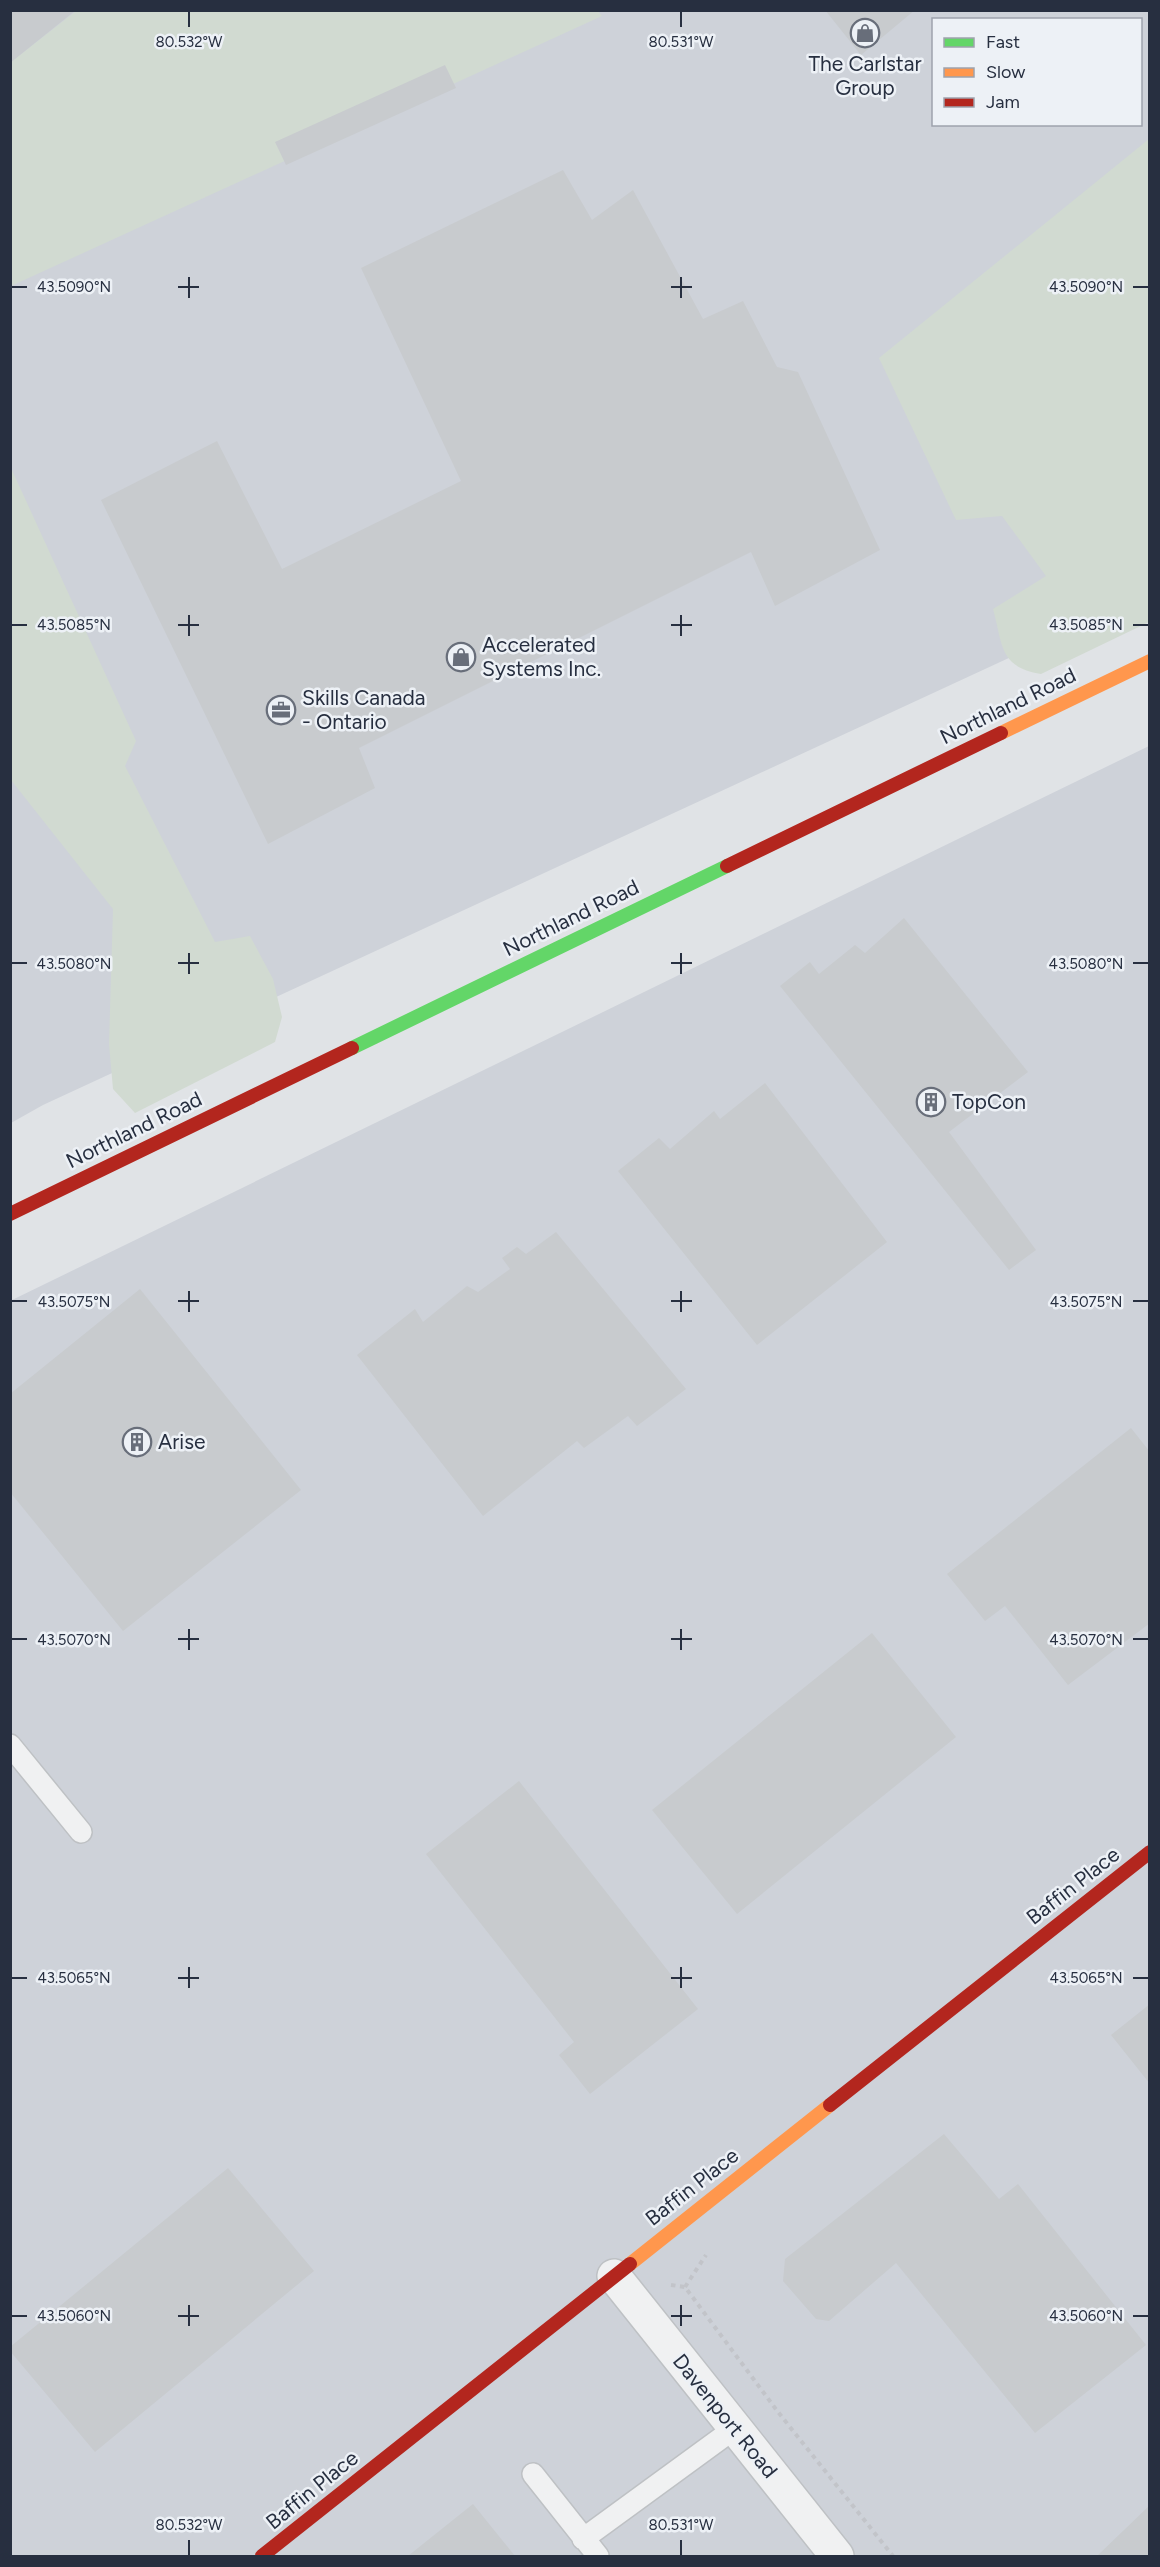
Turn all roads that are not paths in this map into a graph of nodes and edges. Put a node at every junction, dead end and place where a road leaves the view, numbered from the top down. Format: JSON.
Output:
{"nodes":[{"id":1,"x":1149,"y":661,"type":"edge"},
{"id":2,"x":10,"y":1214,"type":"edge"},
{"id":3,"x":10,"y":1745,"type":"edge"},
{"id":4,"x":81,"y":1832,"type":"dead end"},
{"id":5,"x":1149,"y":1852,"type":"edge"},
{"id":6,"x":614,"y":2276,"type":"junction"},
{"id":7,"x":735,"y":2428,"type":"junction"},
{"id":8,"x":533,"y":2474,"type":"dead end"},
{"id":9,"x":583,"y":2539,"type":"junction"},
{"id":10,"x":262,"y":2556,"type":"edge"},
{"id":11,"x":598,"y":2556,"type":"edge"},
{"id":12,"x":837,"y":2556,"type":"edge"}],
"edges":[{"from":1,"to":2,"type":"street","name":"Northland Road"},
{"from":3,"to":4,"type":"lane"},
{"from":5,"to":6,"type":"street","name":"Baffin Place"},
{"from":6,"to":7,"type":"street","name":"Davenport Road"},
{"from":6,"to":10,"type":"street","name":"Baffin Place"},
{"from":7,"to":9,"type":"lane"},
{"from":7,"to":12,"type":"street","name":"Davenport Road"},
{"from":8,"to":9,"type":"lane"},
{"from":9,"to":11,"type":"lane"}]}
